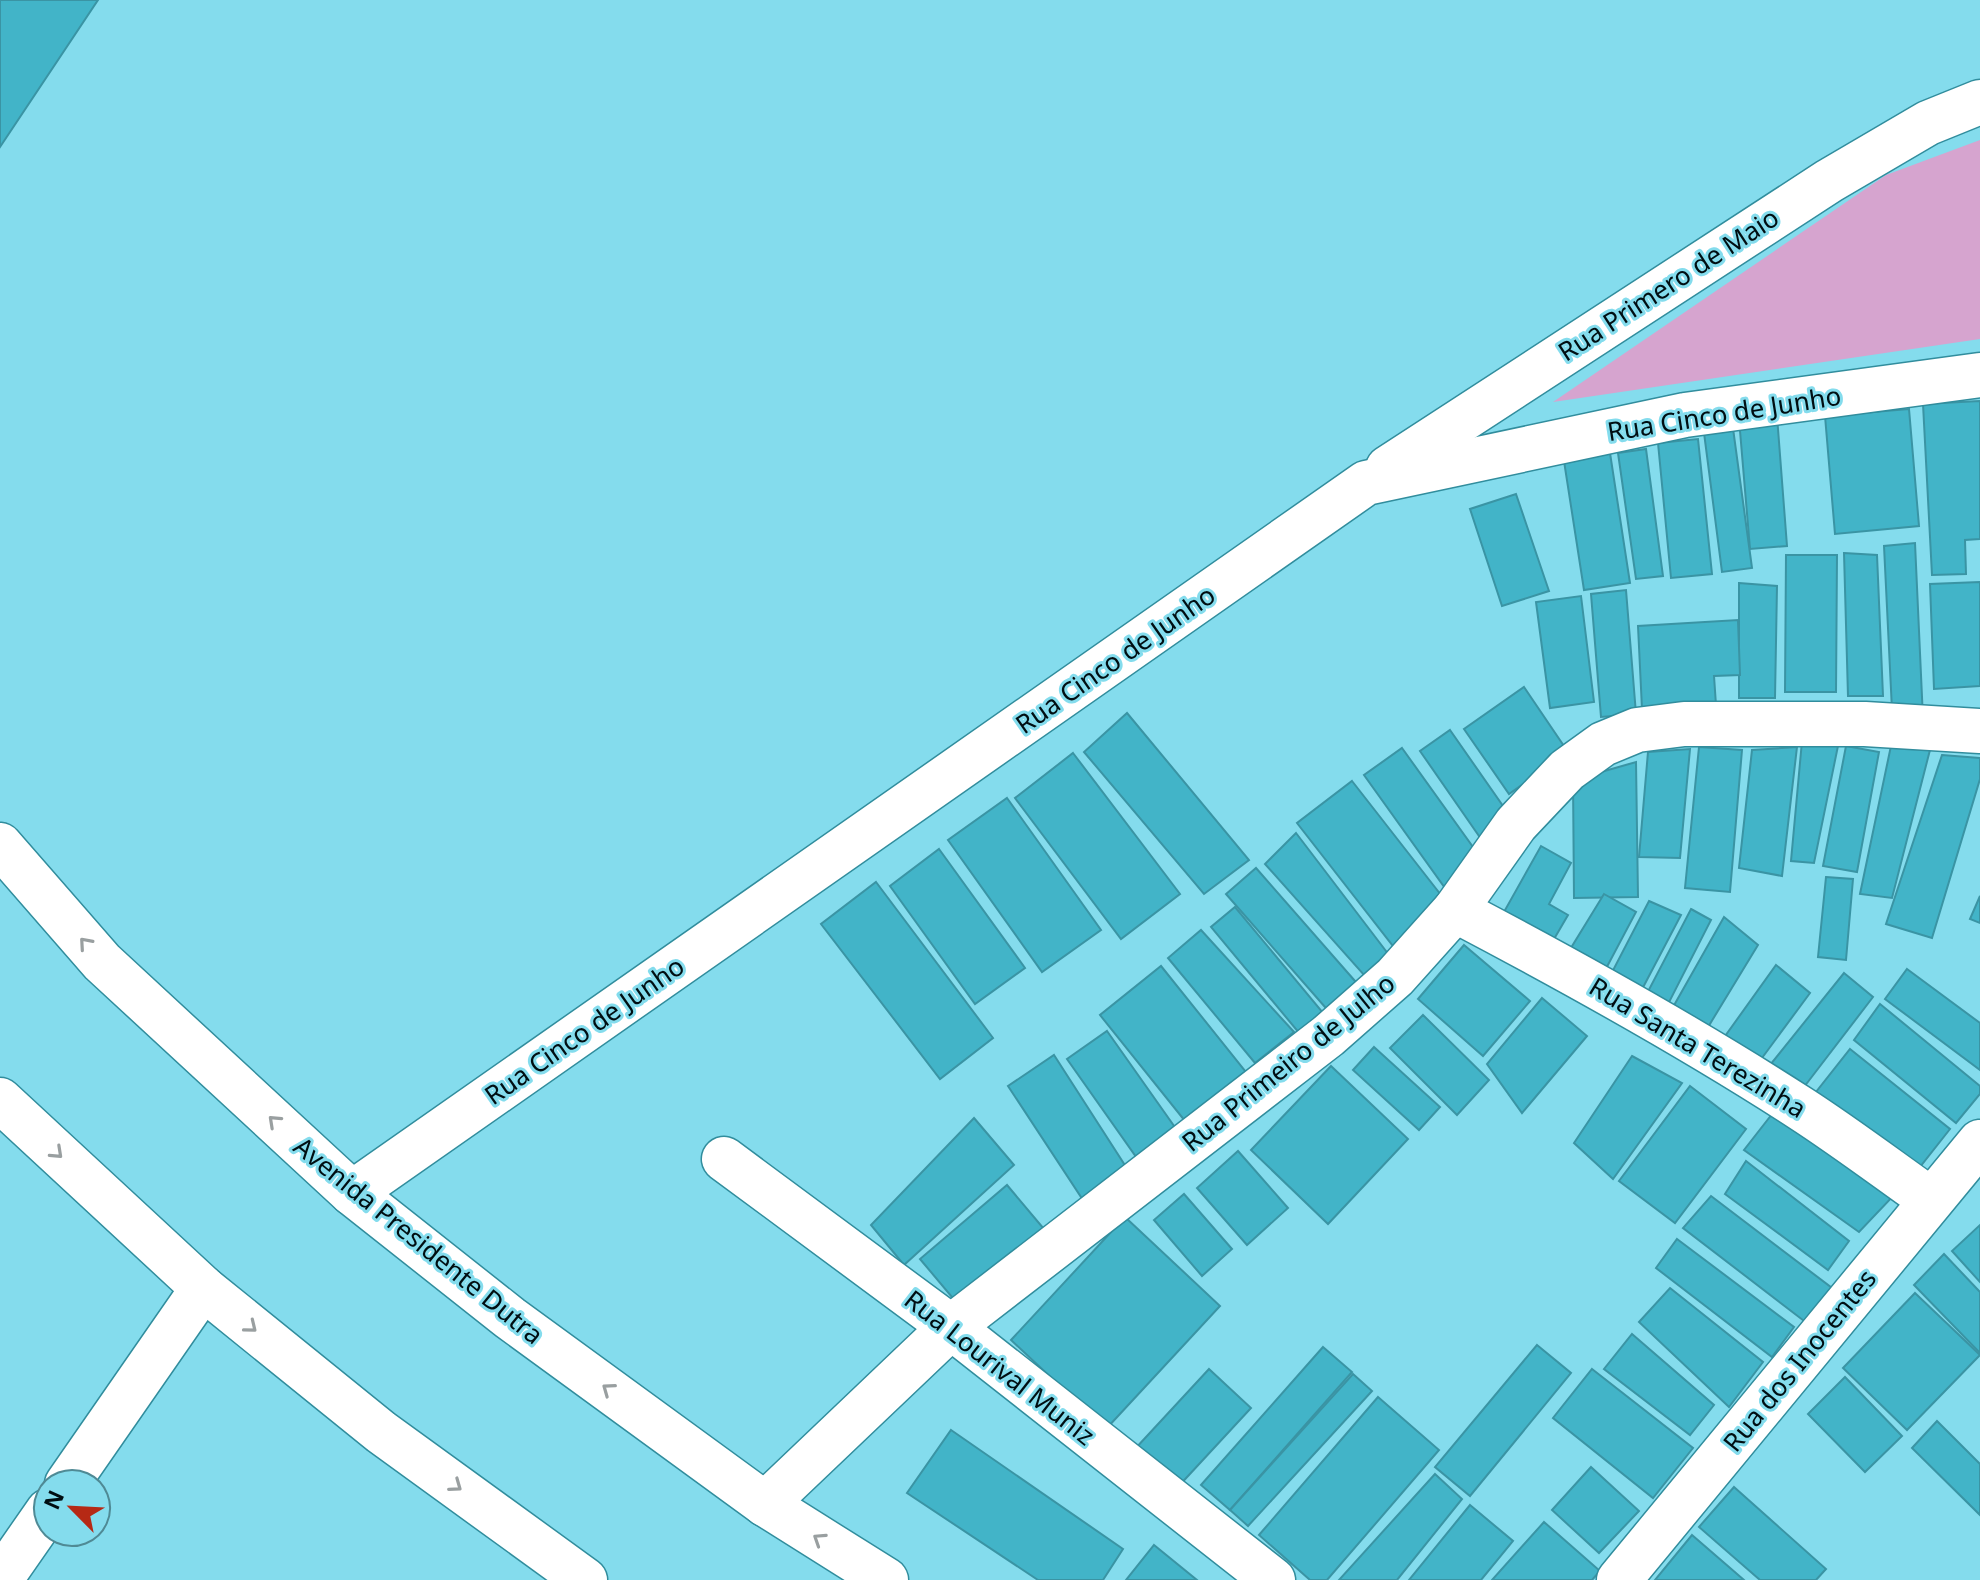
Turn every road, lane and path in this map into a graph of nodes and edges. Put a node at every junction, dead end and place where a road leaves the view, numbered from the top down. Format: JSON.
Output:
{"nodes":[{"id":1,"x":1980,"y":102,"type":"edge"},
{"id":2,"x":1980,"y":375,"type":"edge"},
{"id":3,"x":1366,"y":483,"type":"junction"},
{"id":4,"x":1980,"y":731,"type":"edge"},
{"id":5,"x":0,"y":845,"type":"edge"},
{"id":6,"x":1455,"y":910,"type":"junction"},
{"id":7,"x":0,"y":1100,"type":"edge"},
{"id":8,"x":1980,"y":1142,"type":"edge"},
{"id":9,"x":724,"y":1159,"type":"dead end"},
{"id":10,"x":352,"y":1193,"type":"junction"},
{"id":11,"x":1931,"y":1200,"type":"junction"},
{"id":12,"x":203,"y":1288,"type":"junction"},
{"id":13,"x":951,"y":1327,"type":"junction"},
{"id":14,"x":78,"y":1468,"type":"edge"},
{"id":15,"x":765,"y":1504,"type":"junction"},
{"id":16,"x":32,"y":1534,"type":"edge"},
{"id":17,"x":0,"y":1580,"type":"edge"},
{"id":18,"x":585,"y":1580,"type":"edge"},
{"id":19,"x":886,"y":1580,"type":"edge"},
{"id":20,"x":1273,"y":1580,"type":"edge"},
{"id":21,"x":1619,"y":1580,"type":"edge"}],
"edges":[{"from":1,"to":3,"type":"street","name":"Rua Primero de Maio"},
{"from":2,"to":3,"type":"street","name":"Rua Cinco de Junho"},
{"from":3,"to":10,"type":"street","name":"Rua Cinco de Junho"},
{"from":4,"to":6,"type":"street","name":"Rua Primeiro de Julho"},
{"from":10,"to":5,"type":"street","name":"Avenida Presidente Dutra","one_way":true},
{"from":6,"to":11,"type":"street","name":"Rua Santa Terezinha"},
{"from":6,"to":13,"type":"street","name":"Rua Primeiro de Julho"},
{"from":7,"to":12,"type":"street","one_way":true},
{"from":8,"to":11,"type":"street","name":"Rua dos Inocentes"},
{"from":9,"to":13,"type":"street","name":"Rua Lourival Muniz"},
{"from":15,"to":10,"type":"street","name":"Avenida Presidente Dutra","one_way":true},
{"from":11,"to":21,"type":"street","name":"Rua dos Inocentes"},
{"from":12,"to":14,"type":"street"},
{"from":12,"to":18,"type":"street","one_way":true},
{"from":13,"to":15,"type":"street","name":"Rua Primeiro de Julho"},
{"from":13,"to":20,"type":"street","name":"Rua Lourival Muniz"},
{"from":19,"to":15,"type":"street","name":"Avenida Presidente Dutra","one_way":true},
{"from":16,"to":17,"type":"street"}]}
